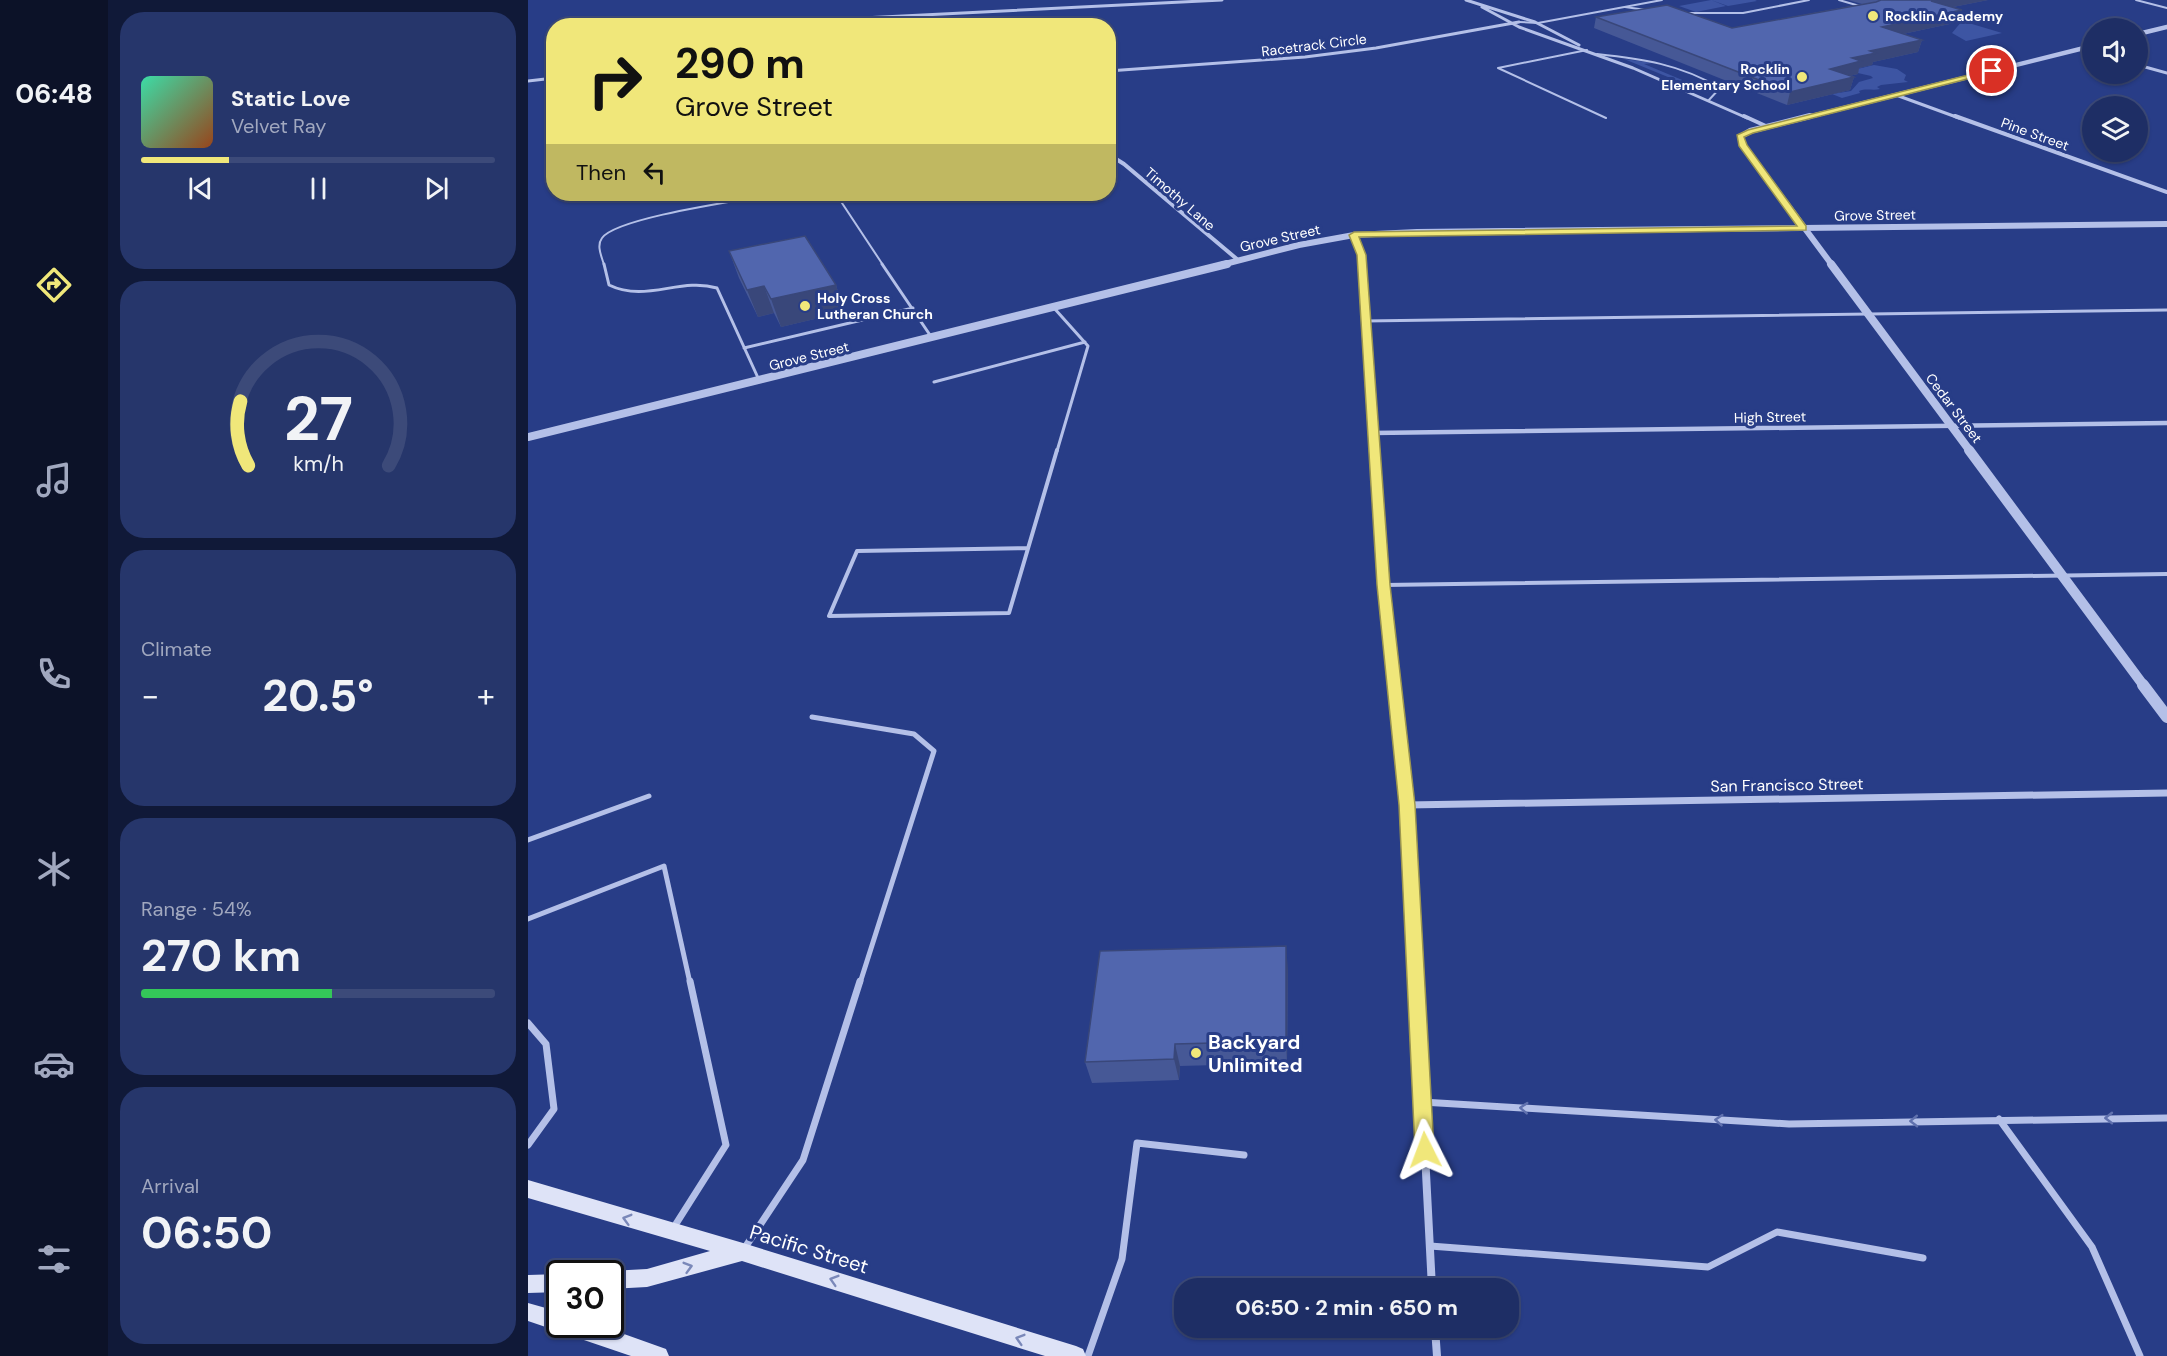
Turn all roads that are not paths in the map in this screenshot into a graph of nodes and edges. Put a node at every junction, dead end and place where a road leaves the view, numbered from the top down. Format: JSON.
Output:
{"nodes":[{"id":1,"x":1221,"y":0,"type":"edge"},
{"id":2,"x":1466,"y":0,"type":"edge"},
{"id":3,"x":1662,"y":0,"type":"edge"},
{"id":4,"x":1809,"y":0,"type":"edge"},
{"id":5,"x":1839,"y":0,"type":"edge"},
{"id":6,"x":2136,"y":0,"type":"edge"},
{"id":7,"x":1482,"y":7,"type":"junction"},
{"id":8,"x":1625,"y":7,"type":"junction"},
{"id":9,"x":2167,"y":8,"type":"edge"},
{"id":10,"x":1868,"y":9,"type":"edge"},
{"id":11,"x":1652,"y":10,"type":"edge"},
{"id":12,"x":1686,"y":13,"type":"edge"},
{"id":13,"x":853,"y":18,"type":"edge"},
{"id":14,"x":1519,"y":22,"type":"joint"},
{"id":15,"x":1532,"y":22,"type":"junction"},
{"id":16,"x":1513,"y":23,"type":"junction"},
{"id":17,"x":2167,"y":27,"type":"edge"},
{"id":18,"x":2148,"y":32,"type":"edge"},
{"id":19,"x":2082,"y":48,"type":"edge"},
{"id":20,"x":1587,"y":50,"type":"junction"},
{"id":21,"x":1597,"y":54,"type":"junction"},
{"id":22,"x":2148,"y":67,"type":"edge"},
{"id":23,"x":1116,"y":69,"type":"edge"},
{"id":24,"x":2167,"y":73,"type":"edge"},
{"id":25,"x":546,"y":79,"type":"edge"},
{"id":26,"x":528,"y":81,"type":"edge"},
{"id":27,"x":1896,"y":95,"type":"junction"},
{"id":28,"x":1708,"y":101,"type":"junction"},
{"id":29,"x":1606,"y":118,"type":"dead end"},
{"id":30,"x":1768,"y":127,"type":"junction"},
{"id":31,"x":1116,"y":159,"type":"edge"},
{"id":32,"x":2167,"y":192,"type":"edge"},
{"id":33,"x":740,"y":201,"type":"edge"},
{"id":34,"x":841,"y":201,"type":"edge"},
{"id":35,"x":2167,"y":224,"type":"edge"},
{"id":36,"x":1803,"y":228,"type":"junction"},
{"id":37,"x":1354,"y":235,"type":"junction"},
{"id":38,"x":1238,"y":260,"type":"junction"},
{"id":39,"x":913,"y":308,"type":"junction"},
{"id":40,"x":1054,"y":308,"type":"junction"},
{"id":41,"x":2167,"y":310,"type":"edge"},
{"id":42,"x":1868,"y":315,"type":"junction"},
{"id":43,"x":1365,"y":321,"type":"junction"},
{"id":44,"x":932,"y":338,"type":"junction"},
{"id":45,"x":1084,"y":342,"type":"junction"},
{"id":46,"x":744,"y":348,"type":"junction"},
{"id":47,"x":759,"y":380,"type":"junction"},
{"id":48,"x":934,"y":382,"type":"dead end"},
{"id":49,"x":2167,"y":423,"type":"edge"},
{"id":50,"x":1952,"y":427,"type":"junction"},
{"id":51,"x":1373,"y":433,"type":"junction"},
{"id":52,"x":528,"y":437,"type":"edge"},
{"id":53,"x":1028,"y":548,"type":"junction"},
{"id":54,"x":2167,"y":574,"type":"edge"},
{"id":55,"x":2061,"y":576,"type":"junction"},
{"id":56,"x":1384,"y":585,"type":"junction"},
{"id":57,"x":812,"y":717,"type":"dead end"},
{"id":58,"x":2167,"y":717,"type":"edge"},
{"id":59,"x":2167,"y":793,"type":"edge"},
{"id":60,"x":649,"y":796,"type":"dead end"},
{"id":61,"x":1407,"y":805,"type":"junction"},
{"id":62,"x":528,"y":840,"type":"edge"},
{"id":63,"x":528,"y":919,"type":"edge"},
{"id":64,"x":528,"y":1023,"type":"edge"},
{"id":65,"x":1422,"y":1102,"type":"junction"},
{"id":66,"x":2167,"y":1118,"type":"edge"},
{"id":67,"x":1999,"y":1119,"type":"junction"},
{"id":68,"x":528,"y":1145,"type":"edge"},
{"id":69,"x":1244,"y":1155,"type":"dead end"},
{"id":70,"x":528,"y":1189,"type":"edge"},
{"id":71,"x":670,"y":1232,"type":"junction"},
{"id":72,"x":1430,"y":1245,"type":"junction"},
{"id":73,"x":743,"y":1252,"type":"junction"},
{"id":74,"x":1923,"y":1258,"type":"dead end"},
{"id":75,"x":1432,"y":1278,"type":"edge"},
{"id":76,"x":624,"y":1279,"type":"edge"},
{"id":77,"x":546,"y":1283,"type":"edge"},
{"id":78,"x":528,"y":1284,"type":"edge"},
{"id":79,"x":528,"y":1312,"type":"edge"},
{"id":80,"x":546,"y":1318,"type":"edge"},
{"id":81,"x":607,"y":1338,"type":"edge"},
{"id":82,"x":1436,"y":1338,"type":"edge"},
{"id":83,"x":659,"y":1356,"type":"edge"},
{"id":84,"x":1076,"y":1356,"type":"edge"},
{"id":85,"x":1088,"y":1356,"type":"edge"},
{"id":86,"x":1437,"y":1356,"type":"edge"},
{"id":87,"x":2140,"y":1356,"type":"edge"}],
"edges":[{"from":1,"to":13,"type":"street"},
{"from":2,"to":7,"type":"street"},
{"from":3,"to":8,"type":"lane"},
{"from":4,"to":12,"type":"lane"},
{"from":5,"to":10,"type":"lane"},
{"from":6,"to":9,"type":"lane"},
{"from":7,"to":15,"type":"street"},
{"from":7,"to":16,"type":"street"},
{"from":8,"to":11,"type":"lane"},
{"from":8,"to":15,"type":"lane"},
{"from":14,"to":15,"type":"lane"},
{"from":14,"to":16,"type":"street","name":"Racetrack Circle"},
{"from":15,"to":20,"type":"street"},
{"from":16,"to":20,"type":"street"},
{"from":16,"to":23,"type":"street","name":"Racetrack Circle"},
{"from":17,"to":18,"type":"street"},
{"from":19,"to":27,"type":"street"},
{"from":20,"to":21,"type":"street"},
{"from":20,"to":29,"type":"lane"},
{"from":21,"to":28,"type":"street"},
{"from":21,"to":28,"type":"lane"},
{"from":22,"to":24,"type":"street"},
{"from":25,"to":26,"type":"street"},
{"from":27,"to":30,"type":"street"},
{"from":27,"to":32,"type":"street","name":"Pine Street"},
{"from":28,"to":30,"type":"street"},
{"from":30,"to":36,"type":"street","name":"Cedar Street"},
{"from":31,"to":38,"type":"street","name":"Timothy Lane"},
{"from":33,"to":46,"type":"lane"},
{"from":34,"to":39,"type":"lane"},
{"from":35,"to":36,"type":"street","name":"Grove Street"},
{"from":36,"to":37,"type":"street","name":"Grove Street"},
{"from":36,"to":42,"type":"street","name":"Cedar Street"},
{"from":37,"to":38,"type":"street","name":"Grove Street"},
{"from":37,"to":43,"type":"street"},
{"from":38,"to":40,"type":"street","name":"Grove Street"},
{"from":39,"to":44,"type":"lane"},
{"from":39,"to":46,"type":"lane"},
{"from":40,"to":44,"type":"street","name":"Grove Street"},
{"from":40,"to":45,"type":"lane"},
{"from":41,"to":42,"type":"lane"},
{"from":42,"to":43,"type":"lane"},
{"from":42,"to":50,"type":"street","name":"Cedar Street"},
{"from":43,"to":51,"type":"street"},
{"from":44,"to":47,"type":"street","name":"Grove Street"},
{"from":45,"to":48,"type":"lane"},
{"from":45,"to":53,"type":"lane"},
{"from":46,"to":47,"type":"lane"},
{"from":47,"to":52,"type":"street","name":"Grove Street"},
{"from":49,"to":50,"type":"street","name":"High Street"},
{"from":50,"to":51,"type":"street","name":"High Street"},
{"from":50,"to":55,"type":"street","name":"Cedar Street"},
{"from":51,"to":56,"type":"street"},
{"from":53,"to":53,"type":"lane"},
{"from":54,"to":55,"type":"lane"},
{"from":55,"to":56,"type":"lane"},
{"from":55,"to":58,"type":"street","name":"Cedar Street"},
{"from":56,"to":61,"type":"street"},
{"from":57,"to":73,"type":"lane"},
{"from":59,"to":61,"type":"street","name":"San Francisco Street"},
{"from":60,"to":62,"type":"lane"},
{"from":61,"to":65,"type":"street"},
{"from":63,"to":71,"type":"lane"},
{"from":64,"to":68,"type":"lane"},
{"from":67,"to":65,"type":"lane","one_way":true},
{"from":65,"to":72,"type":"street"},
{"from":66,"to":67,"type":"lane","one_way":true},
{"from":67,"to":87,"type":"lane"},
{"from":69,"to":85,"type":"lane"},
{"from":71,"to":70,"type":"main road","name":"Pacific Street","one_way":true},
{"from":71,"to":73,"type":"main road","name":"Pacific Street"},
{"from":72,"to":74,"type":"lane"},
{"from":72,"to":75,"type":"street"},
{"from":76,"to":73,"type":"main road","one_way":true},
{"from":84,"to":73,"type":"main road","name":"Pacific Street","one_way":true},
{"from":77,"to":78,"type":"main road"},
{"from":79,"to":80,"type":"main road"},
{"from":81,"to":83,"type":"main road"},
{"from":82,"to":86,"type":"street"}]}
